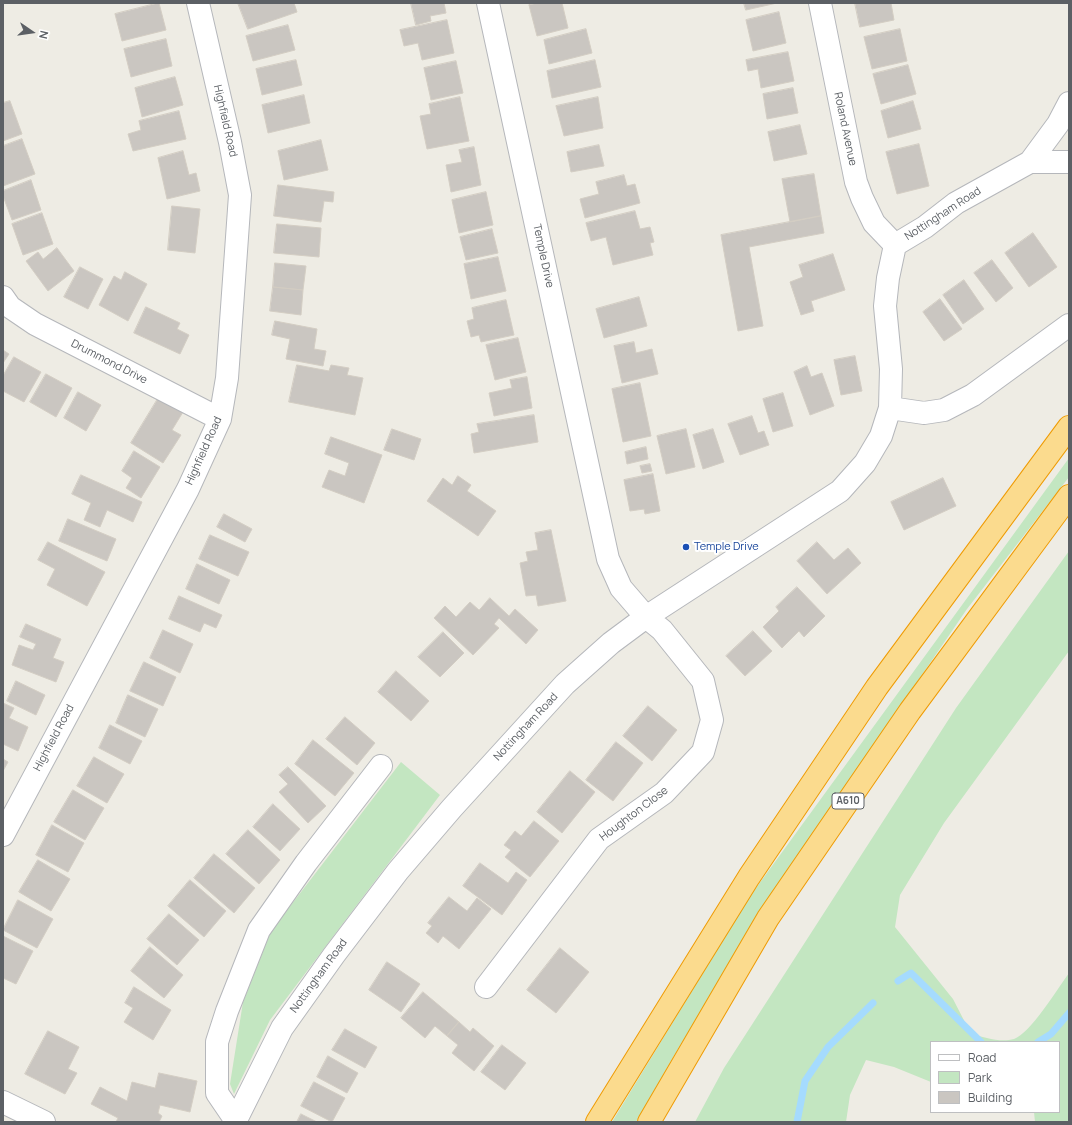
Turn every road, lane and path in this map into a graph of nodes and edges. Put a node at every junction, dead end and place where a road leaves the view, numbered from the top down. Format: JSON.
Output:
{"nodes":[{"id":1,"x":198,"y":3,"type":"edge"},
{"id":2,"x":488,"y":3,"type":"edge"},
{"id":3,"x":820,"y":3,"type":"edge"},
{"id":4,"x":1069,"y":103,"type":"edge"},
{"id":5,"x":1030,"y":162,"type":"junction"},
{"id":6,"x":1069,"y":162,"type":"edge"},
{"id":7,"x":895,"y":245,"type":"junction"},
{"id":8,"x":3,"y":297,"type":"edge"},
{"id":9,"x":1069,"y":325,"type":"edge"},
{"id":10,"x":890,"y":408,"type":"junction"},
{"id":11,"x":220,"y":419,"type":"junction"},
{"id":12,"x":1069,"y":427,"type":"edge"},
{"id":13,"x":1069,"y":496,"type":"edge"},
{"id":14,"x":646,"y":616,"type":"junction"},
{"id":15,"x":381,"y":766,"type":"dead end"},
{"id":16,"x":3,"y":835,"type":"edge"},
{"id":17,"x":486,"y":987,"type":"dead end"},
{"id":18,"x":3,"y":1102,"type":"edge"},
{"id":19,"x":44,"y":1122,"type":"edge"},
{"id":20,"x":236,"y":1122,"type":"edge"},
{"id":21,"x":597,"y":1122,"type":"edge"},
{"id":22,"x":649,"y":1122,"type":"edge"}],
"edges":[{"from":1,"to":11,"type":"street","name":"Highfield Road"},
{"from":2,"to":14,"type":"street","name":"Temple Drive"},
{"from":3,"to":7,"type":"street","name":"Roland Avenue"},
{"from":4,"to":5,"type":"street","name":"Nottingham Road"},
{"from":5,"to":6,"type":"street","name":"Nottingham Road"},
{"from":5,"to":7,"type":"street","name":"Nottingham Road"},
{"from":7,"to":10,"type":"street","name":"Nottingham Road"},
{"from":8,"to":11,"type":"street","name":"Drummond Drive"},
{"from":9,"to":10,"type":"street"},
{"from":10,"to":14,"type":"street","name":"Nottingham Road"},
{"from":11,"to":16,"type":"street","name":"Highfield Road"},
{"from":12,"to":21,"type":"highway"},
{"from":13,"to":22,"type":"highway","number":"A610"},
{"from":14,"to":17,"type":"street","name":"Houghton Close"},
{"from":14,"to":20,"type":"street","name":"Nottingham Road"},
{"from":15,"to":20,"type":"street","name":"Nottingham Road"},
{"from":18,"to":19,"type":"street"}]}
